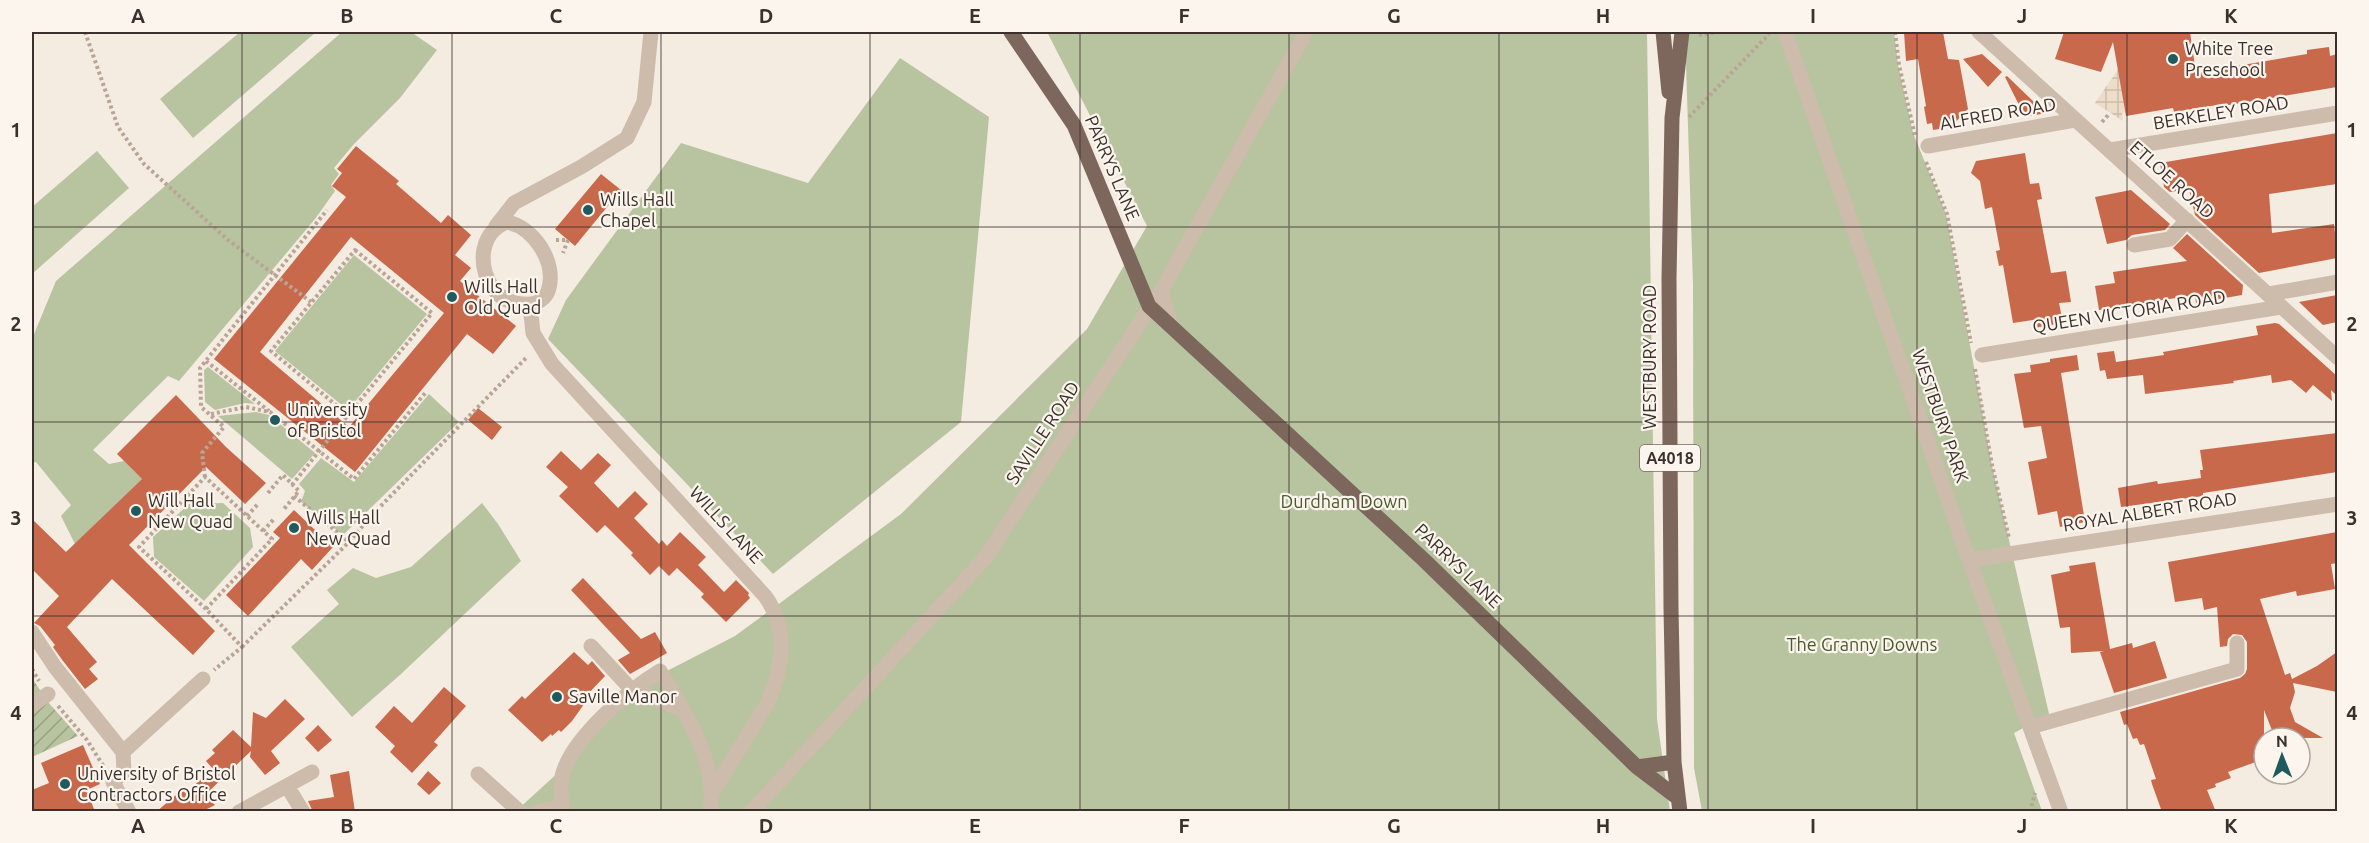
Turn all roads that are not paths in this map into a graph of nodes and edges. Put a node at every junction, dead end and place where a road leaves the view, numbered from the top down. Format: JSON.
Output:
{"nodes":[{"id":1,"x":651,"y":32,"type":"edge"},
{"id":2,"x":1011,"y":32,"type":"edge"},
{"id":3,"x":1306,"y":32,"type":"edge"},
{"id":4,"x":1663,"y":32,"type":"edge"},
{"id":5,"x":1682,"y":32,"type":"edge"},
{"id":6,"x":1785,"y":32,"type":"edge"},
{"id":7,"x":1979,"y":32,"type":"edge"},
{"id":8,"x":2337,"y":113,"type":"edge"},
{"id":9,"x":1672,"y":118,"type":"junction"},
{"id":10,"x":2075,"y":120,"type":"junction"},
{"id":11,"x":1923,"y":149,"type":"road end"},
{"id":12,"x":2110,"y":150,"type":"junction"},
{"id":13,"x":2187,"y":220,"type":"junction"},
{"id":14,"x":496,"y":226,"type":"junction"},
{"id":15,"x":2134,"y":245,"type":"dead end"},
{"id":16,"x":2337,"y":282,"type":"edge"},
{"id":17,"x":1161,"y":291,"type":"junction"},
{"id":18,"x":2269,"y":294,"type":"junction"},
{"id":19,"x":530,"y":305,"type":"junction"},
{"id":20,"x":1149,"y":306,"type":"junction"},
{"id":21,"x":2281,"y":307,"type":"junction"},
{"id":22,"x":1170,"y":323,"type":"junction"},
{"id":23,"x":2337,"y":358,"type":"edge"},
{"id":24,"x":1978,"y":360,"type":"road end"},
{"id":25,"x":2337,"y":504,"type":"edge"},
{"id":26,"x":1969,"y":560,"type":"junction"},
{"id":27,"x":32,"y":632,"type":"edge"},
{"id":28,"x":2237,"y":643,"type":"dead end"},
{"id":29,"x":591,"y":646,"type":"dead end"},
{"id":30,"x":203,"y":679,"type":"road end"},
{"id":31,"x":631,"y":689,"type":"junction"},
{"id":32,"x":48,"y":694,"type":"road end"},
{"id":33,"x":32,"y":705,"type":"edge"},
{"id":34,"x":683,"y":710,"type":"junction"},
{"id":35,"x":2030,"y":727,"type":"junction"},
{"id":36,"x":123,"y":752,"type":"junction"},
{"id":37,"x":1674,"y":762,"type":"junction"},
{"id":38,"x":1637,"y":767,"type":"junction"},
{"id":39,"x":312,"y":772,"type":"dead end"},
{"id":40,"x":478,"y":774,"type":"dead end"},
{"id":41,"x":288,"y":786,"type":"junction"},
{"id":42,"x":711,"y":795,"type":"junction"},
{"id":43,"x":1679,"y":805,"type":"edge"},
{"id":44,"x":563,"y":809,"type":"edge"},
{"id":45,"x":129,"y":812,"type":"edge"},
{"id":46,"x":239,"y":812,"type":"edge"},
{"id":47,"x":303,"y":812,"type":"edge"},
{"id":48,"x":520,"y":812,"type":"edge"},
{"id":49,"x":537,"y":812,"type":"edge"},
{"id":50,"x":710,"y":812,"type":"edge"},
{"id":51,"x":752,"y":812,"type":"edge"},
{"id":52,"x":2061,"y":812,"type":"edge"}],
"edges":[{"from":1,"to":14,"type":"street"},
{"from":2,"to":20,"type":"main road","name":"PARRYS LANE"},
{"from":3,"to":17,"type":"street","name":"SAVILLE ROAD"},
{"from":4,"to":9,"type":"main road","name":"WESTBURY ROAD","number":"A4018"},
{"from":5,"to":9,"type":"main road","name":"WESTBURY ROAD","number":"A4018"},
{"from":6,"to":26,"type":"street","name":"WESTBURY PARK"},
{"from":7,"to":10,"type":"street","name":"ETLOE ROAD"},
{"from":8,"to":12,"type":"street","name":"BERKELEY ROAD"},
{"from":9,"to":37,"type":"main road","name":"WESTBURY ROAD","number":"A4018"},
{"from":10,"to":11,"type":"street","name":"ALFRED ROAD"},
{"from":10,"to":12,"type":"street","name":"ETLOE ROAD"},
{"from":12,"to":13,"type":"street","name":"ETLOE ROAD"},
{"from":13,"to":15,"type":"street"},
{"from":13,"to":18,"type":"street","name":"ETLOE ROAD"},
{"from":14,"to":19,"type":"street"},
{"from":14,"to":19,"type":"street"},
{"from":16,"to":18,"type":"street"},
{"from":17,"to":20,"type":"street","name":"SAVILLE ROAD"},
{"from":17,"to":22,"type":"street"},
{"from":18,"to":21,"type":"street","name":"ETLOE ROAD"},
{"from":19,"to":42,"type":"street","name":"WILLS LANE"},
{"from":20,"to":22,"type":"main road","name":"PARRYS LANE"},
{"from":20,"to":51,"type":"street","name":"SAVILLE ROAD"},
{"from":21,"to":23,"type":"street","name":"ETLOE ROAD"},
{"from":21,"to":24,"type":"street","name":"QUEEN VICTORIA ROAD"},
{"from":22,"to":38,"type":"main road","name":"PARRYS LANE"},
{"from":25,"to":26,"type":"street","name":"ROYAL ALBERT ROAD"},
{"from":26,"to":35,"type":"street","name":"WESTBURY PARK"},
{"from":27,"to":36,"type":"street"},
{"from":28,"to":35,"type":"street"},
{"from":29,"to":31,"type":"street"},
{"from":30,"to":36,"type":"street"},
{"from":31,"to":34,"type":"street"},
{"from":31,"to":34,"type":"street"},
{"from":31,"to":44,"type":"street"},
{"from":32,"to":33,"type":"street"},
{"from":34,"to":42,"type":"street"},
{"from":35,"to":52,"type":"street","name":"WESTBURY PARK"},
{"from":36,"to":45,"type":"street"},
{"from":37,"to":38,"type":"main road"},
{"from":37,"to":43,"type":"main road","name":"WESTBURY ROAD","number":"A4018"},
{"from":38,"to":43,"type":"main road","name":"PARRYS LANE"},
{"from":39,"to":41,"type":"street"},
{"from":40,"to":48,"type":"street"},
{"from":41,"to":46,"type":"street"},
{"from":41,"to":47,"type":"street"},
{"from":42,"to":50,"type":"street"},
{"from":44,"to":49,"type":"street"}]}
